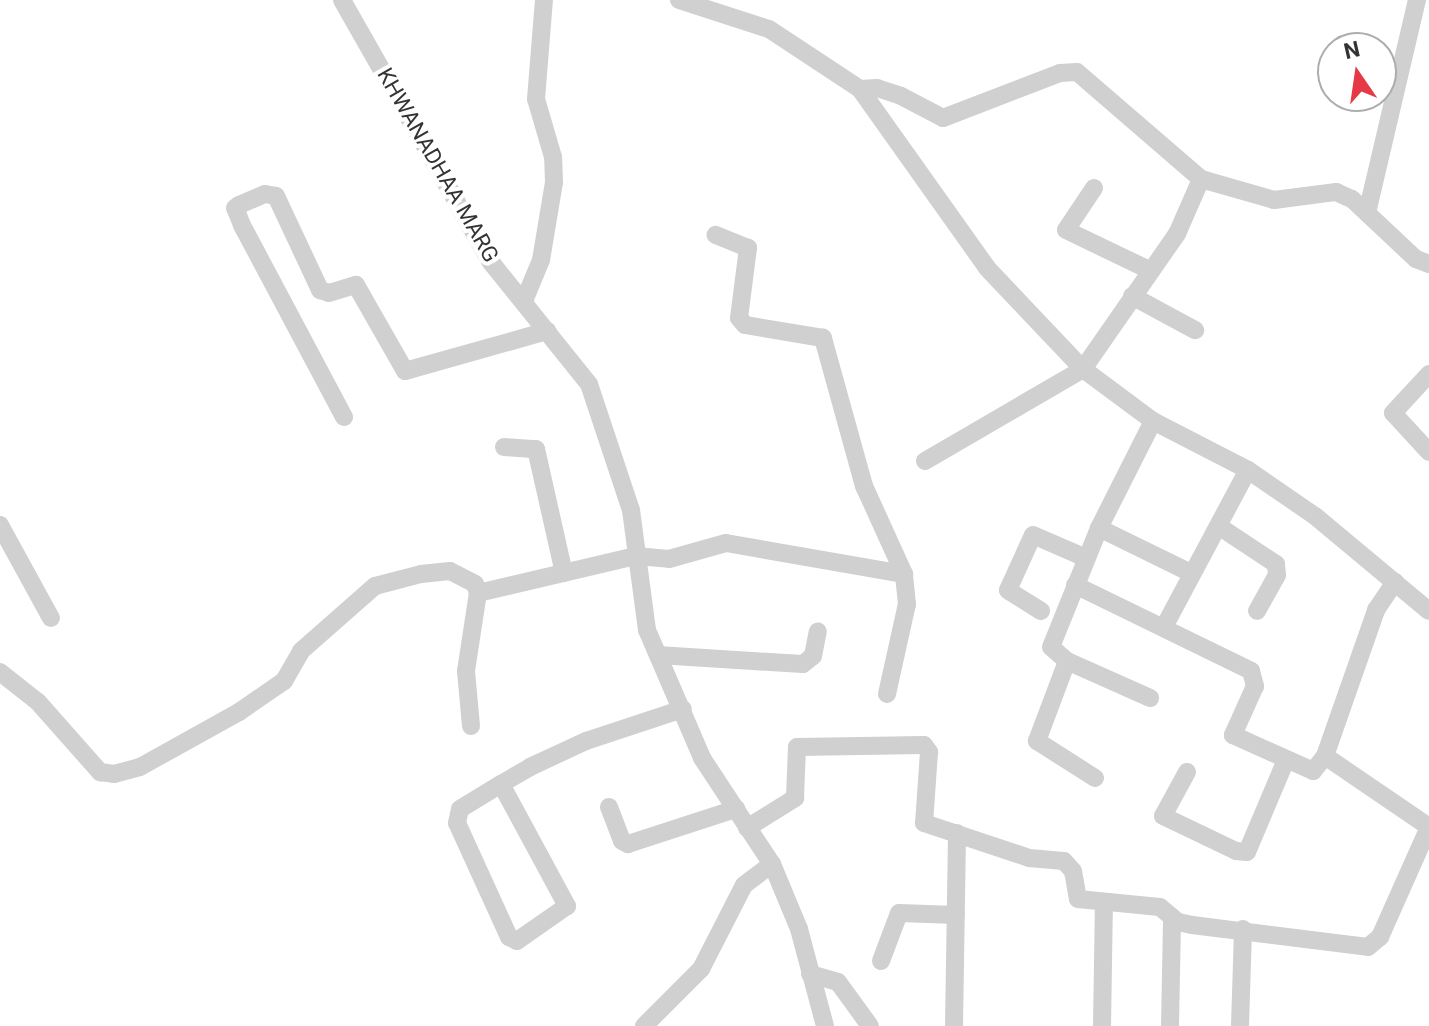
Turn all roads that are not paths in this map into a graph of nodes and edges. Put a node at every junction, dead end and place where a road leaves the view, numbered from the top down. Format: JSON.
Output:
{"nodes":[{"id":1,"x":342,"y":0,"type":"edge"},
{"id":2,"x":544,"y":0,"type":"edge"},
{"id":3,"x":679,"y":0,"type":"edge"},
{"id":4,"x":1417,"y":0,"type":"edge"},
{"id":5,"x":860,"y":89,"type":"junction"},
{"id":6,"x":1201,"y":179,"type":"junction"},
{"id":7,"x":1094,"y":188,"type":"dead end"},
{"id":8,"x":1367,"y":213,"type":"junction"},
{"id":9,"x":715,"y":235,"type":"dead end"},
{"id":10,"x":1429,"y":264,"type":"edge"},
{"id":11,"x":1149,"y":270,"type":"junction"},
{"id":12,"x":1132,"y":296,"type":"junction"},
{"id":13,"x":524,"y":301,"type":"junction"},
{"id":14,"x":1195,"y":330,"type":"dead end"},
{"id":15,"x":547,"y":331,"type":"junction"},
{"id":16,"x":1083,"y":369,"type":"junction"},
{"id":17,"x":1429,"y":374,"type":"edge"},
{"id":18,"x":344,"y":417,"type":"dead end"},
{"id":19,"x":1153,"y":421,"type":"junction"},
{"id":20,"x":504,"y":447,"type":"dead end"},
{"id":21,"x":1429,"y":452,"type":"edge"},
{"id":22,"x":925,"y":461,"type":"dead end"},
{"id":23,"x":1248,"y":470,"type":"junction"},
{"id":24,"x":0,"y":525,"type":"edge"},
{"id":25,"x":1220,"y":527,"type":"junction"},
{"id":26,"x":1099,"y":528,"type":"junction"},
{"id":27,"x":636,"y":556,"type":"junction"},
{"id":28,"x":1086,"y":558,"type":"junction"},
{"id":29,"x":564,"y":573,"type":"junction"},
{"id":30,"x":1191,"y":573,"type":"junction"},
{"id":31,"x":904,"y":574,"type":"junction"},
{"id":32,"x":1395,"y":582,"type":"junction"},
{"id":33,"x":1075,"y":585,"type":"junction"},
{"id":34,"x":478,"y":593,"type":"junction"},
{"id":35,"x":1041,"y":611,"type":"dead end"},
{"id":36,"x":1257,"y":611,"type":"dead end"},
{"id":37,"x":1429,"y":611,"type":"edge"},
{"id":38,"x":51,"y":618,"type":"dead end"},
{"id":39,"x":1164,"y":627,"type":"junction"},
{"id":40,"x":818,"y":631,"type":"dead end"},
{"id":41,"x":658,"y":655,"type":"junction"},
{"id":42,"x":1067,"y":661,"type":"junction"},
{"id":43,"x":0,"y":672,"type":"edge"},
{"id":44,"x":887,"y":694,"type":"dead end"},
{"id":45,"x":1150,"y":698,"type":"dead end"},
{"id":46,"x":683,"y":709,"type":"junction"},
{"id":47,"x":471,"y":726,"type":"dead end"},
{"id":48,"x":1325,"y":756,"type":"junction"},
{"id":49,"x":1285,"y":762,"type":"junction"},
{"id":50,"x":1187,"y":772,"type":"dead end"},
{"id":51,"x":1095,"y":778,"type":"dead end"},
{"id":52,"x":501,"y":784,"type":"junction"},
{"id":53,"x":609,"y":807,"type":"dead end"},
{"id":54,"x":736,"y":809,"type":"junction"},
{"id":55,"x":1429,"y":827,"type":"edge"},
{"id":56,"x":747,"y":828,"type":"junction"},
{"id":57,"x":957,"y":833,"type":"junction"},
{"id":58,"x":772,"y":864,"type":"junction"},
{"id":59,"x":1104,"y":904,"type":"junction"},
{"id":60,"x":956,"y":915,"type":"junction"},
{"id":61,"x":1172,"y":917,"type":"junction"},
{"id":62,"x":1243,"y":929,"type":"junction"},
{"id":63,"x":881,"y":961,"type":"dead end"},
{"id":64,"x":810,"y":974,"type":"junction"},
{"id":65,"x":644,"y":1026,"type":"edge"},
{"id":66,"x":825,"y":1026,"type":"edge"},
{"id":67,"x":870,"y":1026,"type":"edge"},
{"id":68,"x":954,"y":1026,"type":"edge"},
{"id":69,"x":1102,"y":1026,"type":"edge"},
{"id":70,"x":1170,"y":1026,"type":"edge"},
{"id":71,"x":1240,"y":1026,"type":"edge"}],
"edges":[{"from":1,"to":13,"type":"street","name":"KHWANADHAA MARG"},
{"from":2,"to":13,"type":"street"},
{"from":3,"to":5,"type":"street"},
{"from":4,"to":8,"type":"street"},
{"from":5,"to":6,"type":"street"},
{"from":5,"to":16,"type":"street"},
{"from":6,"to":8,"type":"street"},
{"from":6,"to":11,"type":"street"},
{"from":7,"to":11,"type":"street"},
{"from":8,"to":10,"type":"street"},
{"from":9,"to":31,"type":"street"},
{"from":11,"to":12,"type":"street"},
{"from":12,"to":14,"type":"street"},
{"from":12,"to":16,"type":"street"},
{"from":13,"to":15,"type":"street","name":"KHWANADHAA MARG"},
{"from":15,"to":18,"type":"street"},
{"from":15,"to":27,"type":"street","name":"KHWANADHAA MARG"},
{"from":16,"to":19,"type":"street"},
{"from":16,"to":22,"type":"street"},
{"from":17,"to":21,"type":"street"},
{"from":19,"to":23,"type":"street"},
{"from":19,"to":26,"type":"street"},
{"from":20,"to":29,"type":"street"},
{"from":23,"to":25,"type":"street"},
{"from":23,"to":32,"type":"street"},
{"from":24,"to":38,"type":"street"},
{"from":25,"to":30,"type":"street"},
{"from":25,"to":36,"type":"street"},
{"from":26,"to":28,"type":"street"},
{"from":26,"to":30,"type":"street"},
{"from":27,"to":29,"type":"street"},
{"from":27,"to":31,"type":"street"},
{"from":27,"to":41,"type":"street","name":"KHWANADHAA MARG"},
{"from":28,"to":33,"type":"street"},
{"from":28,"to":35,"type":"street"},
{"from":29,"to":34,"type":"street"},
{"from":30,"to":39,"type":"street"},
{"from":31,"to":44,"type":"street"},
{"from":32,"to":37,"type":"street"},
{"from":32,"to":48,"type":"street"},
{"from":33,"to":39,"type":"street"},
{"from":33,"to":42,"type":"street"},
{"from":34,"to":43,"type":"street"},
{"from":34,"to":47,"type":"street"},
{"from":39,"to":49,"type":"street"},
{"from":40,"to":41,"type":"street"},
{"from":41,"to":46,"type":"street","name":"KHWANADHAA MARG"},
{"from":42,"to":45,"type":"street"},
{"from":42,"to":51,"type":"street"},
{"from":46,"to":52,"type":"street"},
{"from":46,"to":54,"type":"street","name":"KHWANADHAA MARG"},
{"from":48,"to":49,"type":"street"},
{"from":48,"to":55,"type":"street"},
{"from":49,"to":50,"type":"street"},
{"from":52,"to":52,"type":"street"},
{"from":53,"to":54,"type":"street"},
{"from":54,"to":56,"type":"street","name":"KHWANADHAA MARG"},
{"from":55,"to":62,"type":"street"},
{"from":56,"to":57,"type":"street"},
{"from":56,"to":58,"type":"street","name":"KHWANADHAA MARG"},
{"from":57,"to":59,"type":"street"},
{"from":57,"to":60,"type":"street"},
{"from":58,"to":64,"type":"street","name":"KHWANADHAA MARG"},
{"from":58,"to":65,"type":"street"},
{"from":59,"to":61,"type":"street"},
{"from":59,"to":69,"type":"street"},
{"from":60,"to":63,"type":"street"},
{"from":60,"to":68,"type":"street"},
{"from":61,"to":62,"type":"street"},
{"from":61,"to":70,"type":"street"},
{"from":62,"to":71,"type":"street"},
{"from":64,"to":66,"type":"street","name":"KHWANADHAA MARG"},
{"from":64,"to":67,"type":"street"}]}
